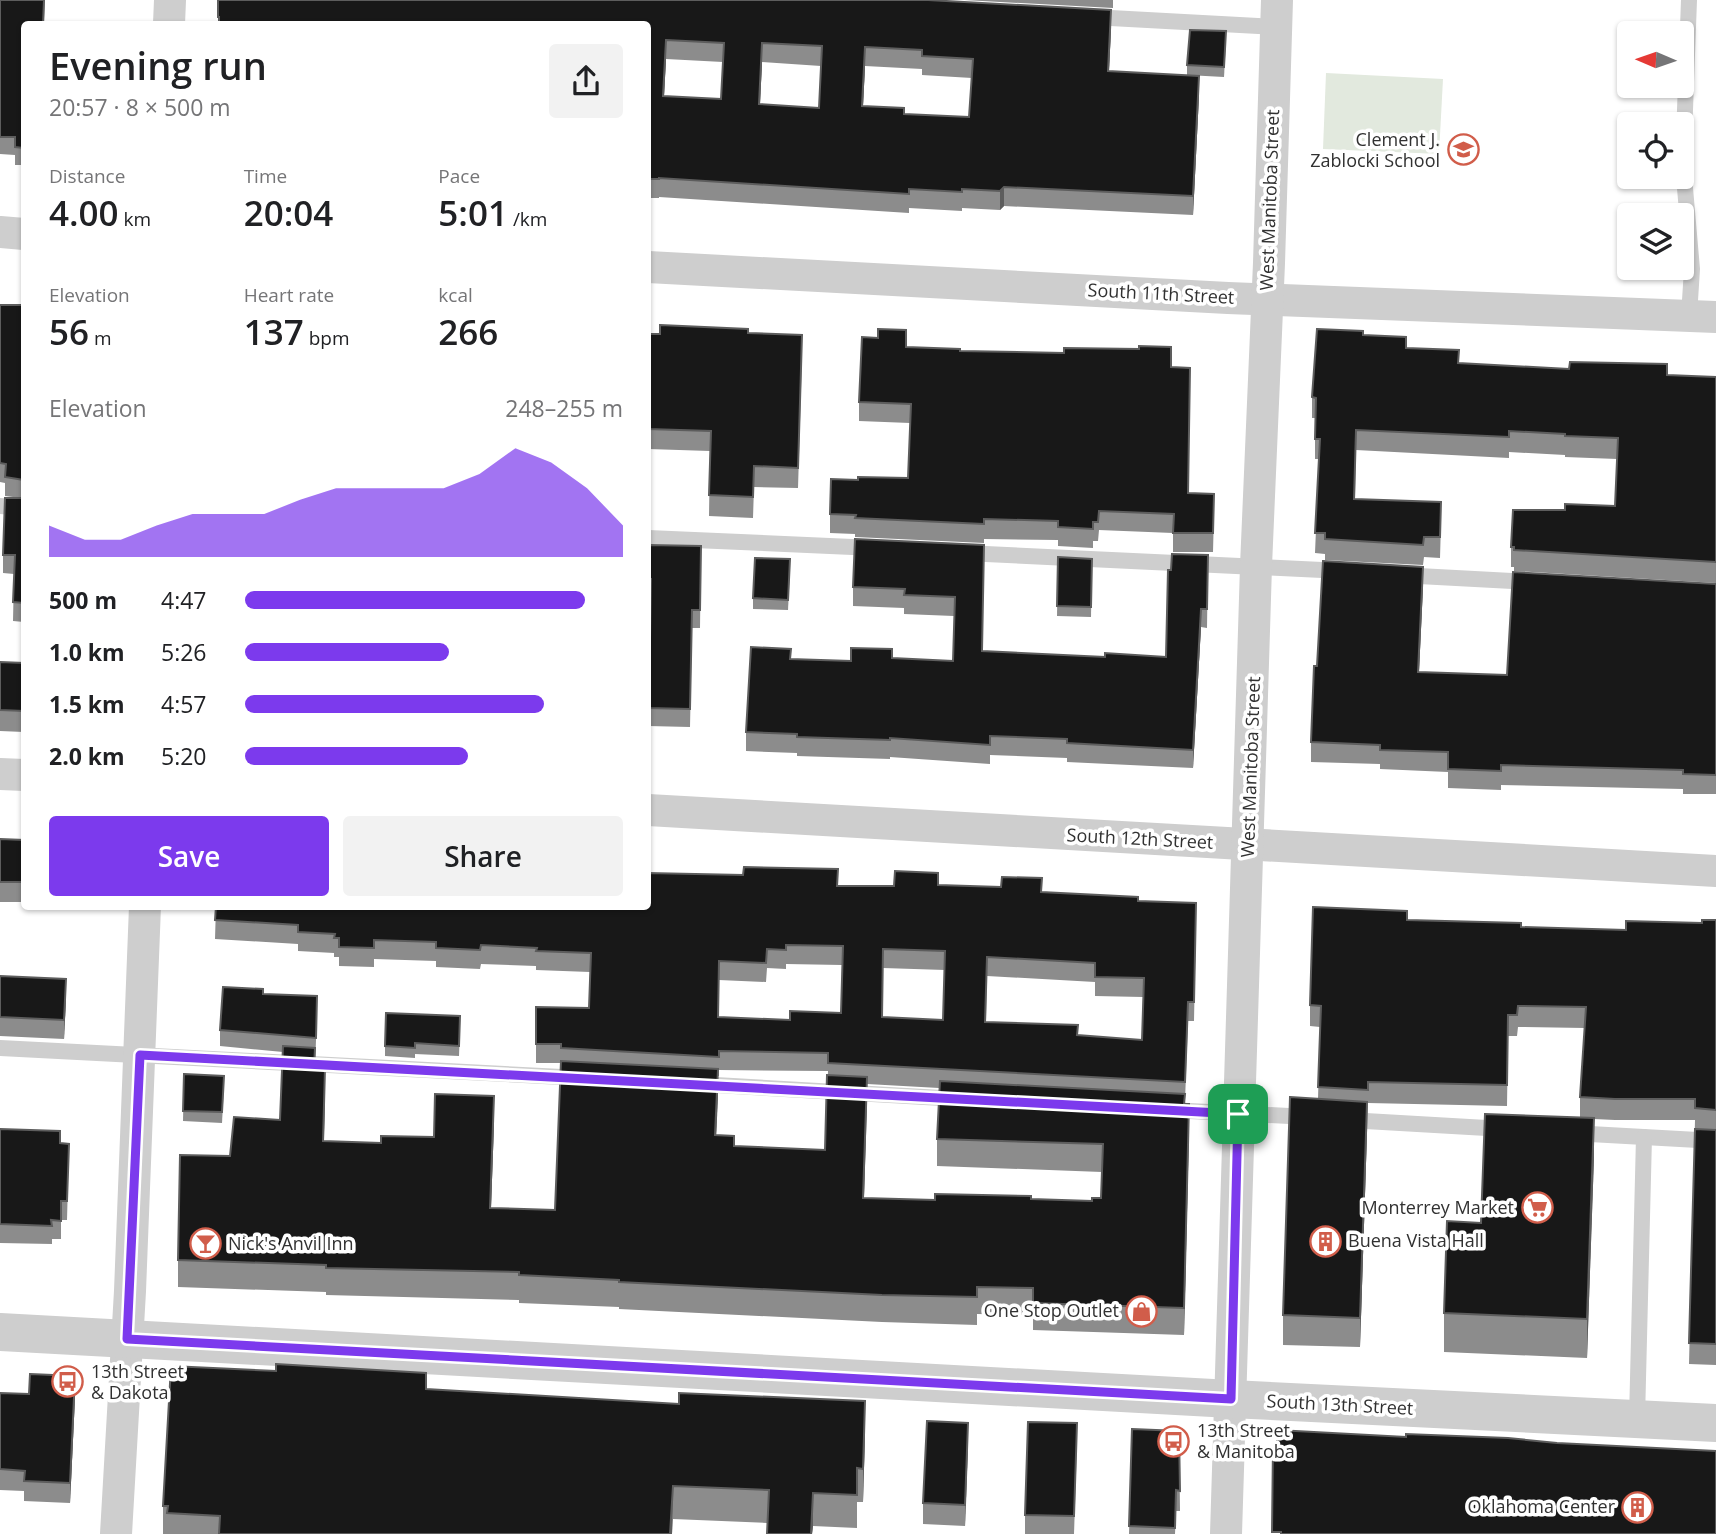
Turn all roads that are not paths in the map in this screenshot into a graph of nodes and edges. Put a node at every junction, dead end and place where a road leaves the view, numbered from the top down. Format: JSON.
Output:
{"nodes":[{"id":1,"x":170,"y":0,"type":"edge"},
{"id":2,"x":1689,"y":0,"type":"edge"},
{"id":3,"x":1277,"y":13,"type":"edge"},
{"id":4,"x":1070,"y":16,"type":"edge"},
{"id":5,"x":169,"y":21,"type":"edge"},
{"id":6,"x":0,"y":232,"type":"edge"},
{"id":7,"x":21,"y":234,"type":"edge"},
{"id":8,"x":651,"y":267,"type":"edge"},
{"id":9,"x":1267,"y":299,"type":"junction"},
{"id":10,"x":1702,"y":316,"type":"edge"},
{"id":11,"x":0,"y":506,"type":"edge"},
{"id":12,"x":21,"y":508,"type":"edge"},
{"id":13,"x":651,"y":538,"type":"edge"},
{"id":14,"x":884,"y":549,"type":"edge"},
{"id":15,"x":954,"y":552,"type":"edge"},
{"id":16,"x":1256,"y":566,"type":"junction"},
{"id":17,"x":1363,"y":572,"type":"edge"},
{"id":18,"x":1390,"y":574,"type":"edge"},
{"id":19,"x":1553,"y":584,"type":"edge"},
{"id":20,"x":0,"y":774,"type":"edge"},
{"id":21,"x":21,"y":775,"type":"edge"},
{"id":22,"x":651,"y":810,"type":"edge"},
{"id":23,"x":1249,"y":845,"type":"junction"},
{"id":24,"x":1716,"y":871,"type":"edge"},
{"id":25,"x":145,"y":910,"type":"edge"},
{"id":26,"x":0,"y":1048,"type":"edge"},
{"id":27,"x":140,"y":1055,"type":"junction"},
{"id":28,"x":590,"y":1079,"type":"edge"},
{"id":29,"x":687,"y":1084,"type":"edge"},
{"id":30,"x":978,"y":1100,"type":"edge"},
{"id":31,"x":1158,"y":1109,"type":"edge"},
{"id":32,"x":1238,"y":1114,"type":"junction"},
{"id":33,"x":1525,"y":1130,"type":"edge"},
{"id":34,"x":1552,"y":1132,"type":"edge"},
{"id":35,"x":1644,"y":1137,"type":"junction"},
{"id":36,"x":1716,"y":1141,"type":"edge"},
{"id":37,"x":0,"y":1332,"type":"edge"},
{"id":38,"x":127,"y":1339,"type":"junction"},
{"id":39,"x":1231,"y":1399,"type":"junction"},
{"id":40,"x":1637,"y":1419,"type":"junction"},
{"id":41,"x":1716,"y":1423,"type":"edge"},
{"id":42,"x":116,"y":1534,"type":"edge"},
{"id":43,"x":1226,"y":1534,"type":"edge"}],
"edges":[{"from":1,"to":5,"type":"street"},
{"from":2,"to":10,"type":"lane"},
{"from":3,"to":4,"type":"lane"},
{"from":3,"to":9,"type":"street","name":"West Manitoba Street"},
{"from":6,"to":7,"type":"street"},
{"from":8,"to":9,"type":"street","name":"South 11th Street"},
{"from":9,"to":10,"type":"street","name":"South 11th Street"},
{"from":9,"to":16,"type":"street","name":"West Manitoba Street"},
{"from":11,"to":12,"type":"lane"},
{"from":13,"to":14,"type":"lane"},
{"from":15,"to":16,"type":"lane"},
{"from":16,"to":17,"type":"lane"},
{"from":16,"to":23,"type":"street","name":"West Manitoba Street"},
{"from":18,"to":19,"type":"lane"},
{"from":20,"to":21,"type":"street"},
{"from":22,"to":23,"type":"street","name":"South 12th Street"},
{"from":23,"to":24,"type":"street","name":"South 12th Street"},
{"from":23,"to":32,"type":"street","name":"West Manitoba Street"},
{"from":25,"to":27,"type":"street"},
{"from":26,"to":27,"type":"lane"},
{"from":27,"to":28,"type":"lane"},
{"from":27,"to":38,"type":"street"},
{"from":29,"to":30,"type":"lane"},
{"from":31,"to":32,"type":"lane"},
{"from":32,"to":33,"type":"lane"},
{"from":32,"to":39,"type":"street","name":"West Manitoba Street"},
{"from":34,"to":35,"type":"lane"},
{"from":35,"to":36,"type":"lane"},
{"from":35,"to":40,"type":"lane"},
{"from":37,"to":38,"type":"street","name":"South 13th Street"},
{"from":38,"to":39,"type":"street","name":"South 13th Street"},
{"from":38,"to":42,"type":"street"},
{"from":39,"to":40,"type":"street","name":"South 13th Street"},
{"from":39,"to":43,"type":"street","name":"West Manitoba Street"},
{"from":40,"to":41,"type":"street","name":"South 13th Street"}]}
